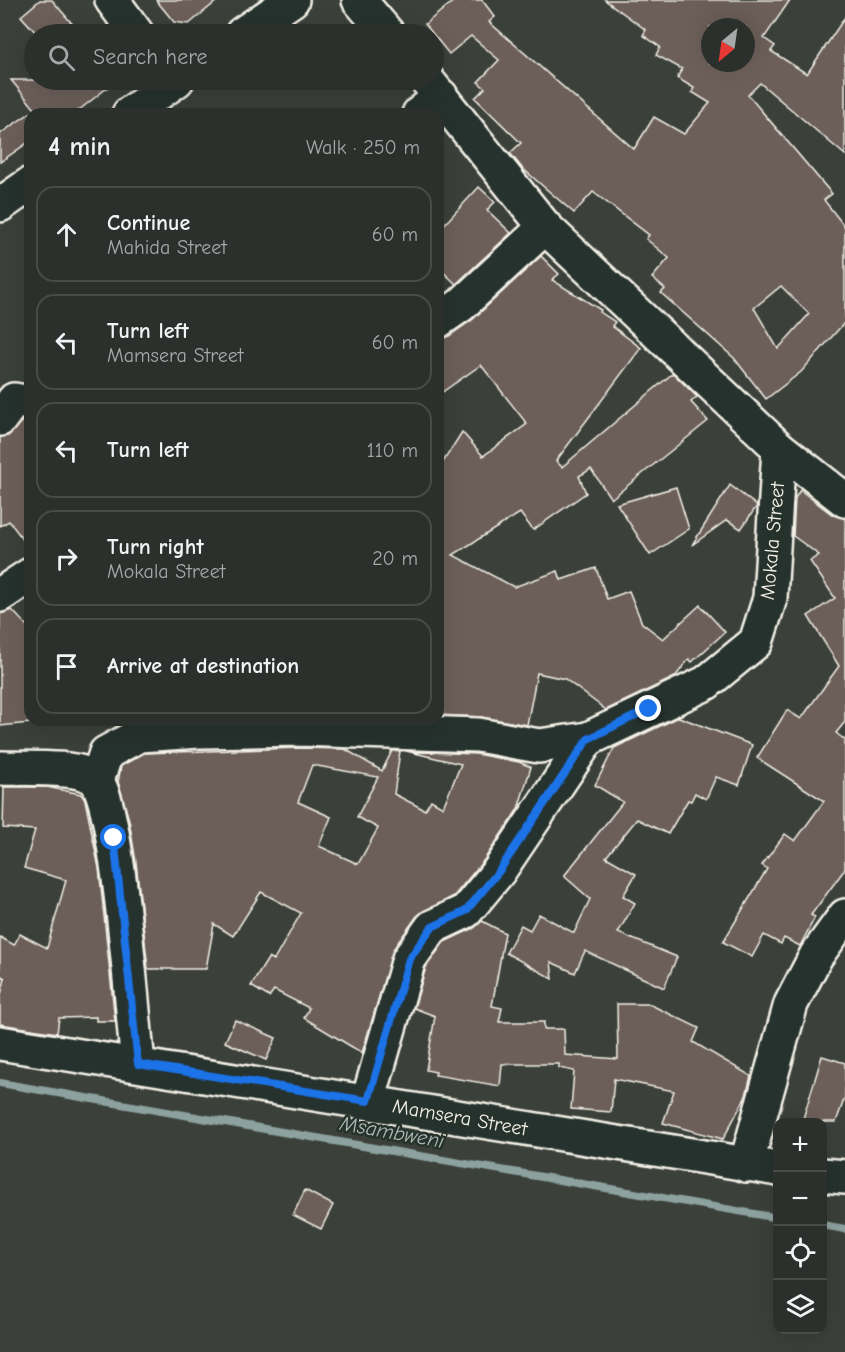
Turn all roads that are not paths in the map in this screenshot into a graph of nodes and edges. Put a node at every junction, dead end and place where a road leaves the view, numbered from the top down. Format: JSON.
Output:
{"nodes":[{"id":1,"x":112,"y":0,"type":"edge"},
{"id":2,"x":292,"y":0,"type":"edge"},
{"id":3,"x":359,"y":0,"type":"edge"},
{"id":4,"x":130,"y":24,"type":"edge"},
{"id":5,"x":257,"y":24,"type":"edge"},
{"id":6,"x":379,"y":24,"type":"edge"},
{"id":7,"x":161,"y":90,"type":"edge"},
{"id":8,"x":137,"y":108,"type":"edge"},
{"id":9,"x":444,"y":114,"type":"edge"},
{"id":10,"x":24,"y":188,"type":"edge"},
{"id":11,"x":0,"y":205,"type":"edge"},
{"id":12,"x":545,"y":227,"type":"junction"},
{"id":13,"x":444,"y":317,"type":"edge"},
{"id":14,"x":24,"y":402,"type":"edge"},
{"id":15,"x":0,"y":419,"type":"edge"},
{"id":16,"x":779,"y":448,"type":"junction"},
{"id":17,"x":845,"y":500,"type":"edge"},
{"id":18,"x":24,"y":579,"type":"edge"},
{"id":19,"x":0,"y":595,"type":"edge"},
{"id":20,"x":588,"y":739,"type":"junction"},
{"id":21,"x":0,"y":768,"type":"edge"},
{"id":22,"x":97,"y":780,"type":"junction"},
{"id":23,"x":845,"y":916,"type":"edge"},
{"id":24,"x":0,"y":1043,"type":"edge"},
{"id":25,"x":138,"y":1064,"type":"junction"},
{"id":26,"x":368,"y":1101,"type":"junction"},
{"id":27,"x":762,"y":1167,"type":"edge"},
{"id":28,"x":827,"y":1175,"type":"edge"},
{"id":29,"x":845,"y":1177,"type":"edge"}],
"edges":[{"from":1,"to":4,"type":"street"},
{"from":2,"to":5,"type":"street"},
{"from":3,"to":6,"type":"street"},
{"from":7,"to":8,"type":"street"},
{"from":9,"to":12,"type":"street"},
{"from":10,"to":11,"type":"street"},
{"from":12,"to":13,"type":"street"},
{"from":12,"to":16,"type":"street"},
{"from":14,"to":15,"type":"street"},
{"from":16,"to":17,"type":"street"},
{"from":16,"to":20,"type":"street","name":"Mokala Street"},
{"from":18,"to":19,"type":"street"},
{"from":20,"to":22,"type":"street","name":"Mokala Street"},
{"from":20,"to":26,"type":"street"},
{"from":21,"to":22,"type":"street"},
{"from":22,"to":25,"type":"street"},
{"from":23,"to":27,"type":"street"},
{"from":24,"to":25,"type":"street","name":"Mamsera Street"},
{"from":25,"to":26,"type":"street","name":"Mamsera Street"},
{"from":26,"to":27,"type":"street","name":"Mamsera Street"},
{"from":28,"to":29,"type":"street"}]}
